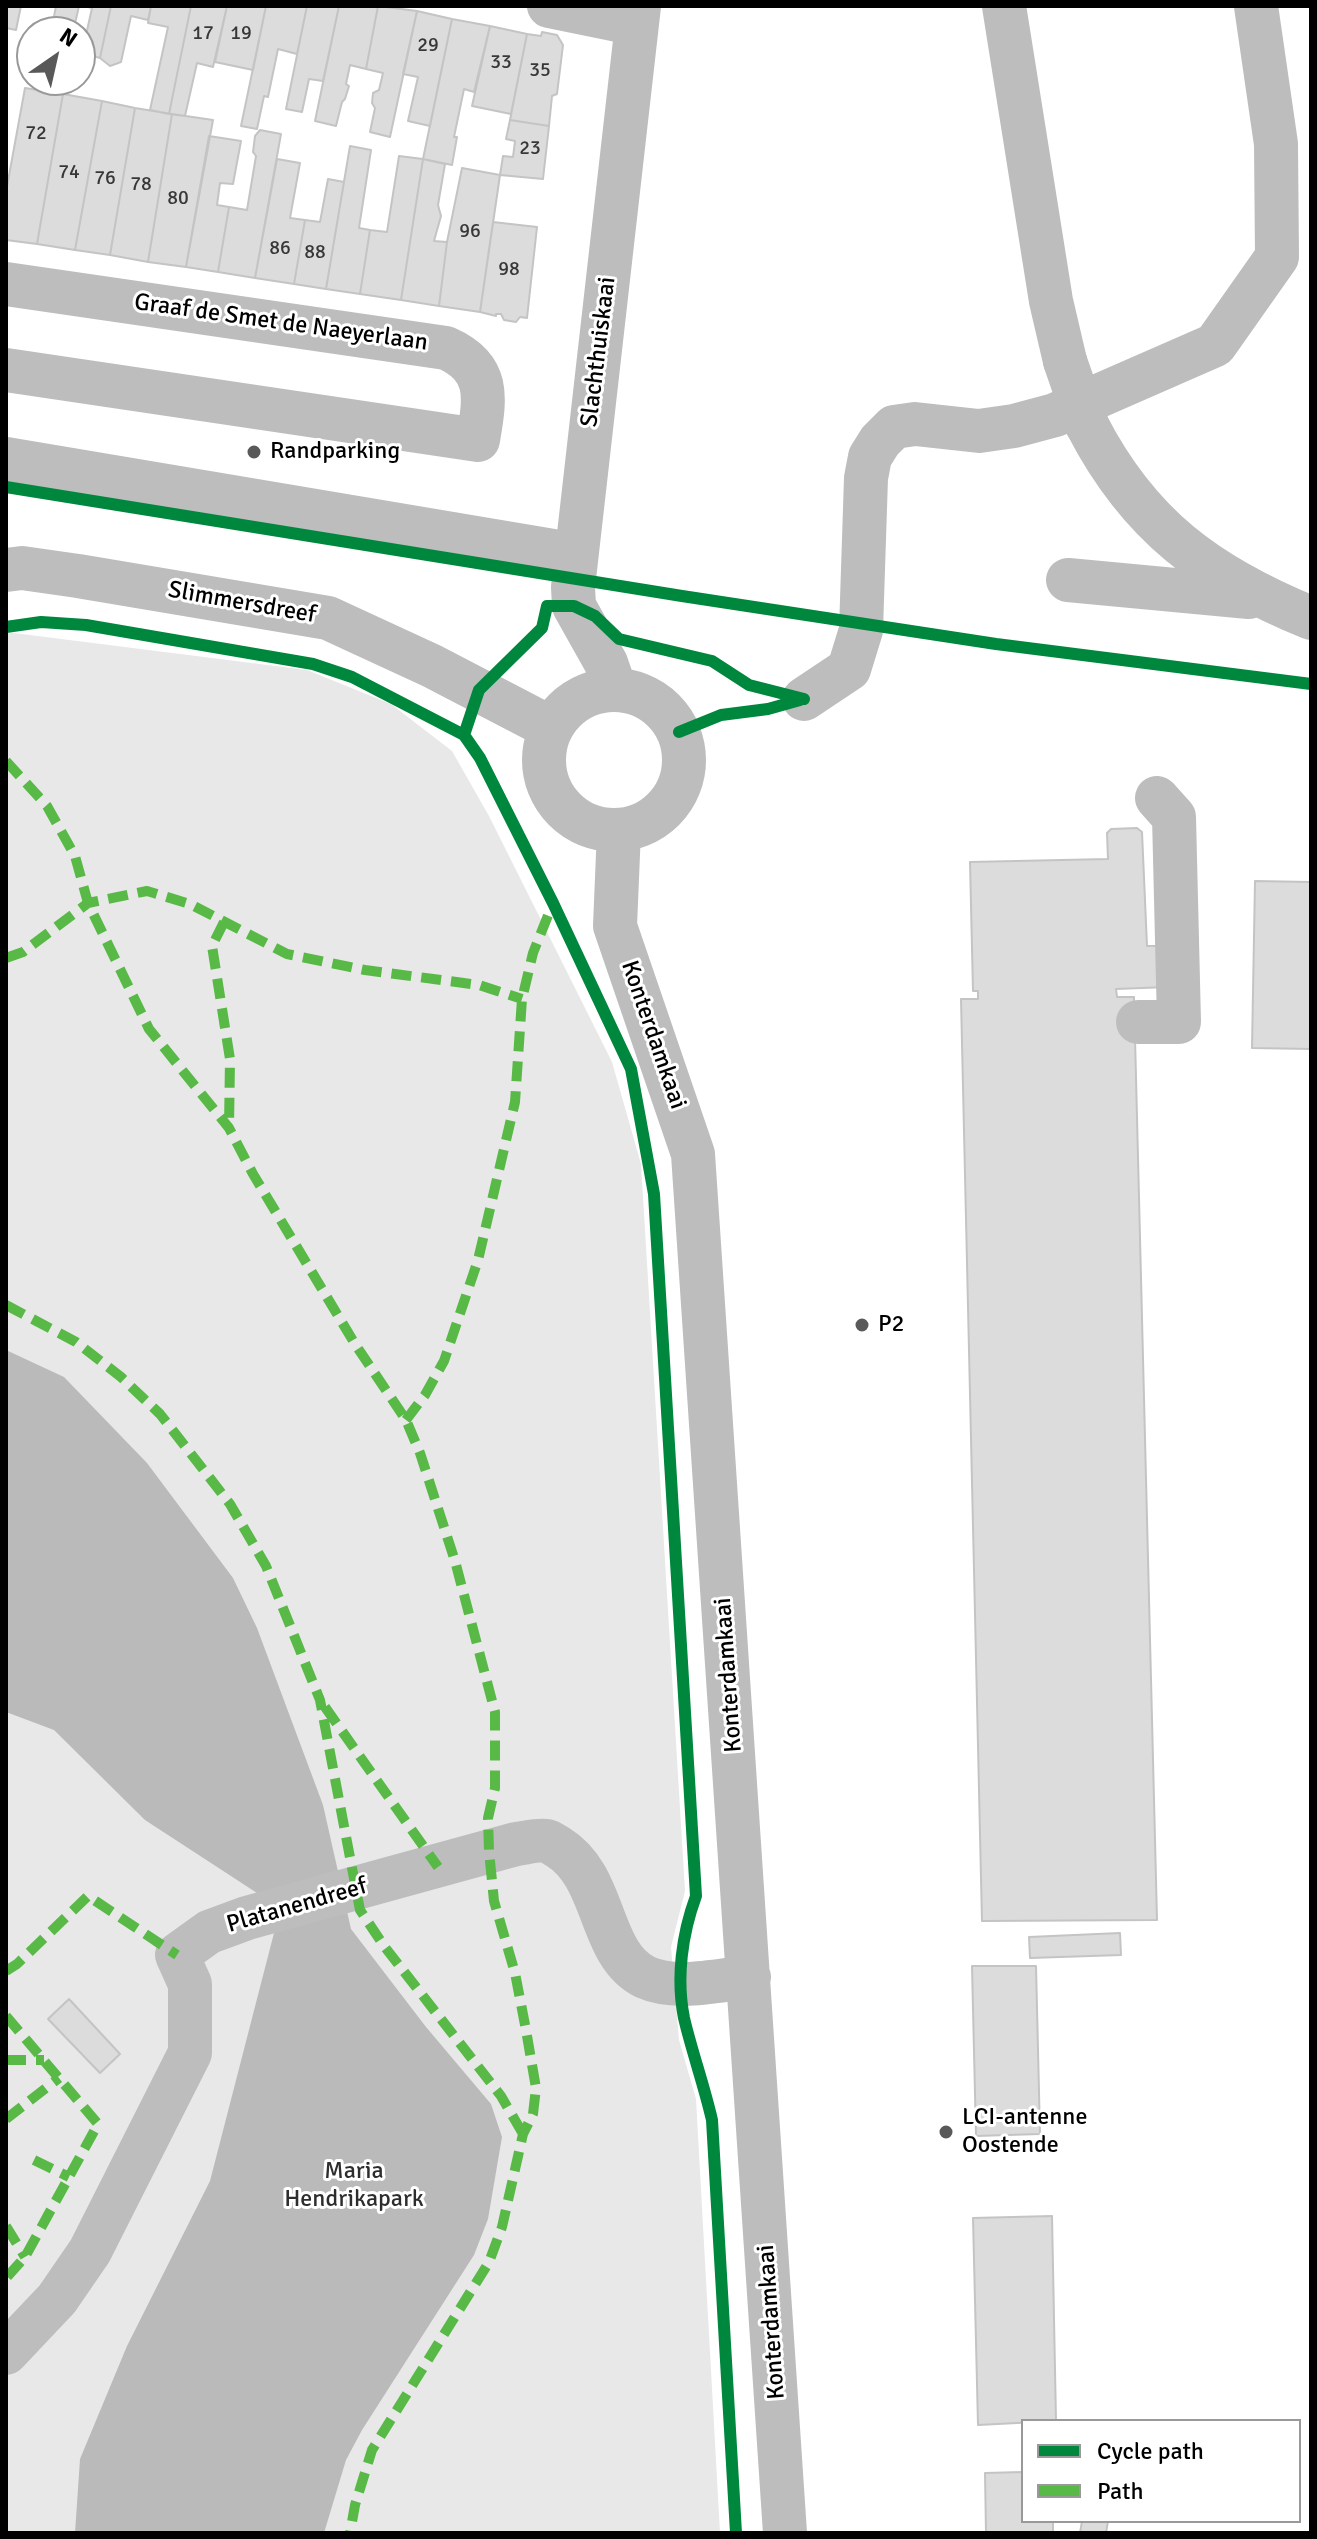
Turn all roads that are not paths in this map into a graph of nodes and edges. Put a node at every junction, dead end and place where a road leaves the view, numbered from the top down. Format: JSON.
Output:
{"nodes":[{"id":1,"x":549,"y":6,"type":"edge"},
{"id":2,"x":1004,"y":6,"type":"edge"},
{"id":3,"x":1028,"y":6,"type":"edge"},
{"id":4,"x":1256,"y":6,"type":"edge"},
{"id":5,"x":638,"y":15,"type":"edge"},
{"id":6,"x":6,"y":284,"type":"edge"},
{"id":7,"x":1075,"y":355,"type":"junction"},
{"id":8,"x":6,"y":370,"type":"edge"},
{"id":9,"x":6,"y":459,"type":"edge"},
{"id":10,"x":1152,"y":500,"type":"junction"},
{"id":11,"x":553,"y":551,"type":"dead end"},
{"id":12,"x":6,"y":570,"type":"edge"},
{"id":13,"x":78,"y":576,"type":"junction"},
{"id":14,"x":1068,"y":580,"type":"dead end"},
{"id":15,"x":6,"y":593,"type":"edge"},
{"id":16,"x":1311,"y":595,"type":"edge"},
{"id":17,"x":1262,"y":598,"type":"junction"},
{"id":18,"x":1311,"y":603,"type":"edge"},
{"id":19,"x":1311,"y":618,"type":"edge"},
{"id":20,"x":615,"y":689,"type":"junction"},
{"id":21,"x":804,"y":699,"type":"dead end"},
{"id":22,"x":551,"y":728,"type":"junction"},
{"id":23,"x":1157,"y":798,"type":"dead end"},
{"id":24,"x":619,"y":830,"type":"junction"},
{"id":25,"x":1138,"y":1022,"type":"dead end"},
{"id":26,"x":749,"y":1977,"type":"junction"},
{"id":27,"x":6,"y":2353,"type":"edge"},
{"id":28,"x":785,"y":2533,"type":"edge"}],
"edges":[{"from":1,"to":5,"type":"street"},
{"from":2,"to":7,"type":"street"},
{"from":3,"to":7,"type":"street"},
{"from":4,"to":21,"type":"street"},
{"from":5,"to":20,"type":"street","name":"Slachthuiskaai"},
{"from":6,"to":8,"type":"street","name":"Graaf de Smet de Naeyerlaan"},
{"from":7,"to":10,"type":"street","bridge":true},
{"from":9,"to":11,"type":"street"},
{"from":10,"to":16,"type":"street"},
{"from":10,"to":17,"type":"street"},
{"from":12,"to":13,"type":"street"},
{"from":13,"to":15,"type":"street","name":"Slimmersdreef"},
{"from":13,"to":22,"type":"street","name":"Slimmersdreef"},
{"from":14,"to":17,"type":"street"},
{"from":17,"to":18,"type":"street"},
{"from":17,"to":19,"type":"street"},
{"from":20,"to":22,"type":"street"},
{"from":20,"to":24,"type":"street"},
{"from":22,"to":24,"type":"street"},
{"from":23,"to":25,"type":"street"},
{"from":24,"to":26,"type":"street","name":"Konterdamkaai"},
{"from":26,"to":27,"type":"street","name":"Platanendreef"},
{"from":26,"to":28,"type":"street","name":"Konterdamkaai"}]}
